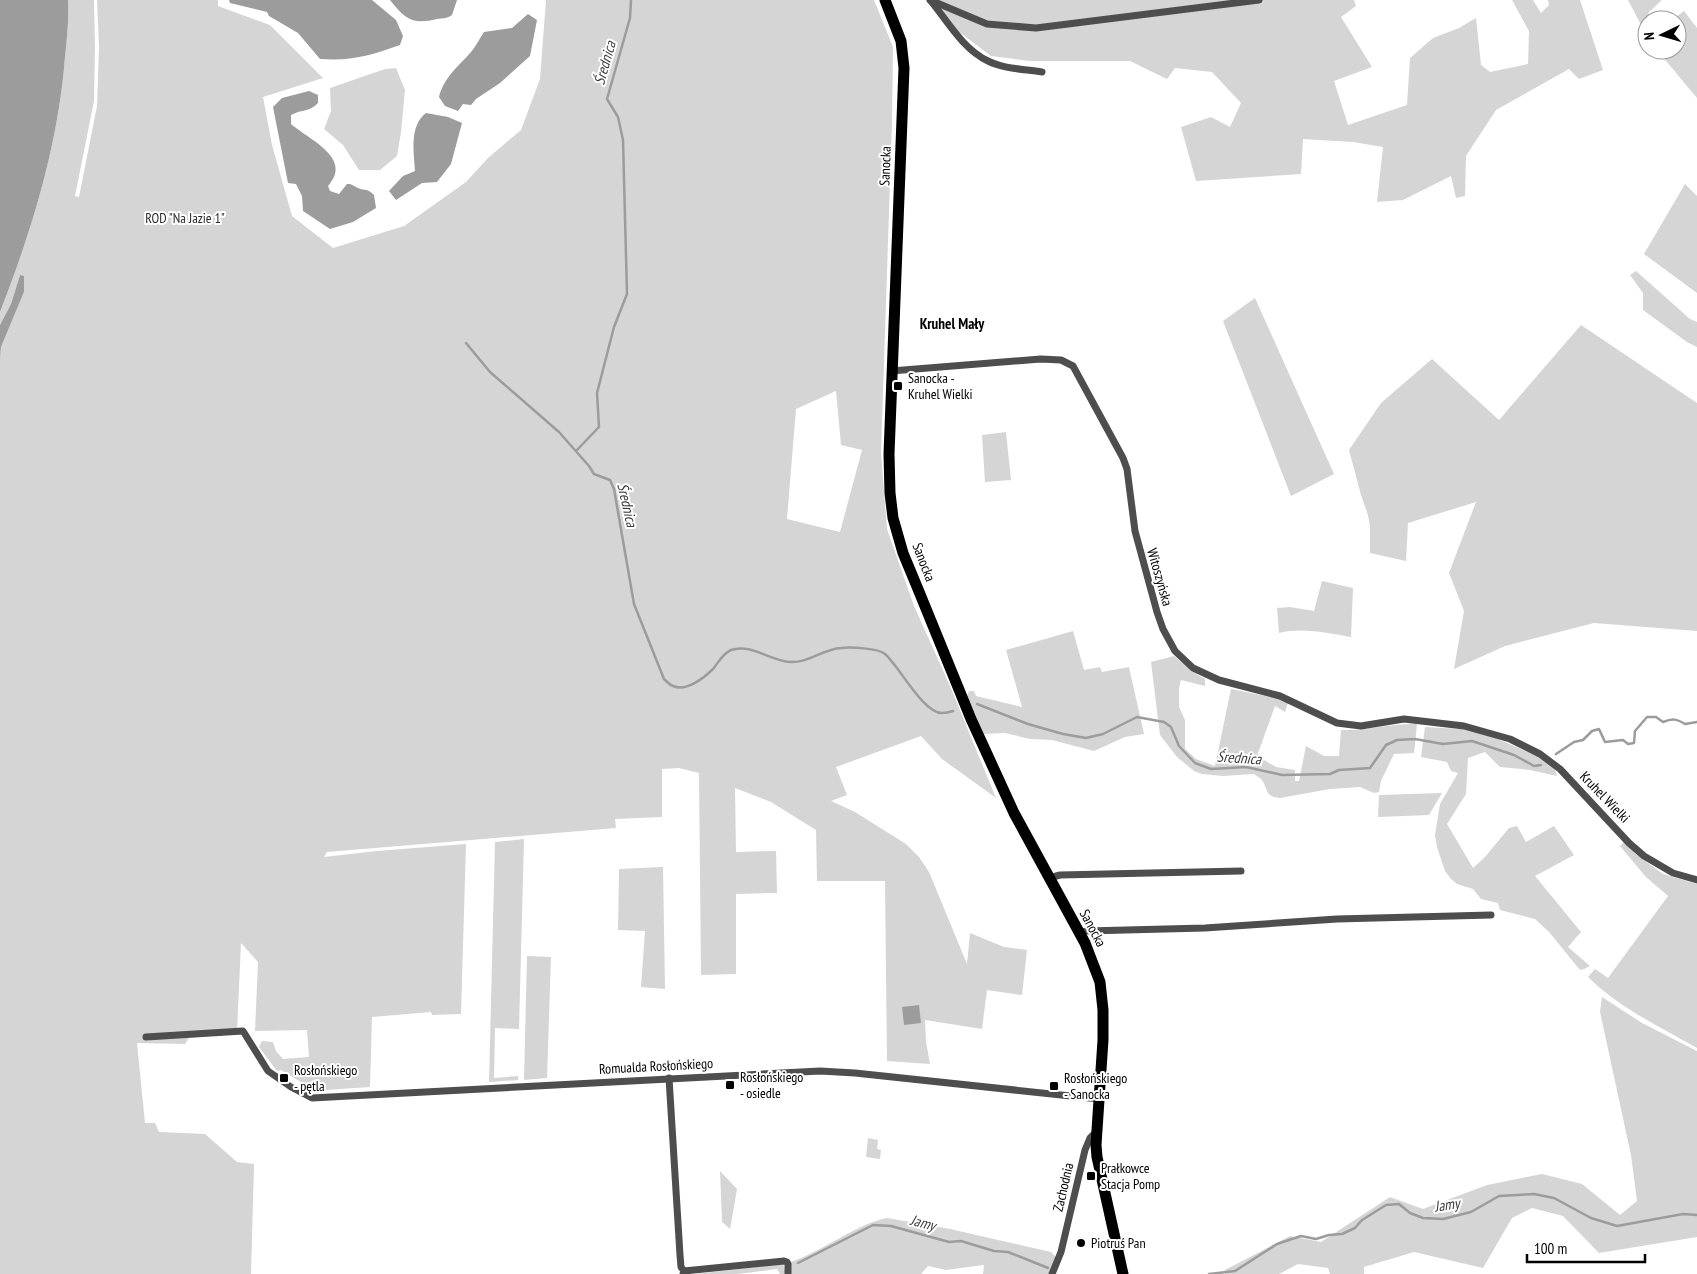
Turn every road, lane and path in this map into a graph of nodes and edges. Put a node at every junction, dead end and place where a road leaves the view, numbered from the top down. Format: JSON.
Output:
{"nodes":[{"id":1,"x":886,"y":0,"type":"edge"},
{"id":2,"x":930,"y":0,"type":"edge"},
{"id":3,"x":1259,"y":0,"type":"edge"},
{"id":4,"x":1042,"y":72,"type":"dead end"},
{"id":5,"x":891,"y":371,"type":"junction"},
{"id":6,"x":1493,"y":733,"type":"joint"},
{"id":7,"x":1241,"y":870,"type":"dead end"},
{"id":8,"x":1049,"y":878,"type":"junction"},
{"id":9,"x":1697,"y":880,"type":"edge"},
{"id":10,"x":1491,"y":915,"type":"dead end"},
{"id":11,"x":1080,"y":933,"type":"junction"},
{"id":12,"x":146,"y":1037,"type":"dead end"},
{"id":13,"x":670,"y":1078,"type":"junction"},
{"id":14,"x":1099,"y":1099,"type":"junction"},
{"id":15,"x":1097,"y":1132,"type":"junction"},
{"id":16,"x":684,"y":1272,"type":"edge"},
{"id":17,"x":788,"y":1274,"type":"edge"},
{"id":18,"x":1052,"y":1274,"type":"edge"},
{"id":19,"x":1123,"y":1274,"type":"edge"}],
"edges":[{"from":1,"to":5,"type":"main road","name":"Sanocka"},
{"from":2,"to":3,"type":"street"},
{"from":2,"to":4,"type":"street"},
{"from":5,"to":6,"type":"street","name":"Witoszyńska"},
{"from":5,"to":8,"type":"main road","name":"Sanocka"},
{"from":6,"to":9,"type":"street","name":"Kruhel Wielki"},
{"from":7,"to":8,"type":"street"},
{"from":8,"to":11,"type":"main road","name":"Sanocka"},
{"from":10,"to":11,"type":"street"},
{"from":11,"to":14,"type":"main road","name":"Sanocka"},
{"from":12,"to":13,"type":"street","name":"Romualda Rosłońskiego"},
{"from":13,"to":14,"type":"street","name":"Romualda Rosłońskiego"},
{"from":13,"to":16,"type":"street"},
{"from":14,"to":15,"type":"main road","name":"Sanocka"},
{"from":15,"to":18,"type":"street","name":"Zachodnia"},
{"from":15,"to":19,"type":"main road","name":"Sanocka"},
{"from":16,"to":17,"type":"street"}]}
